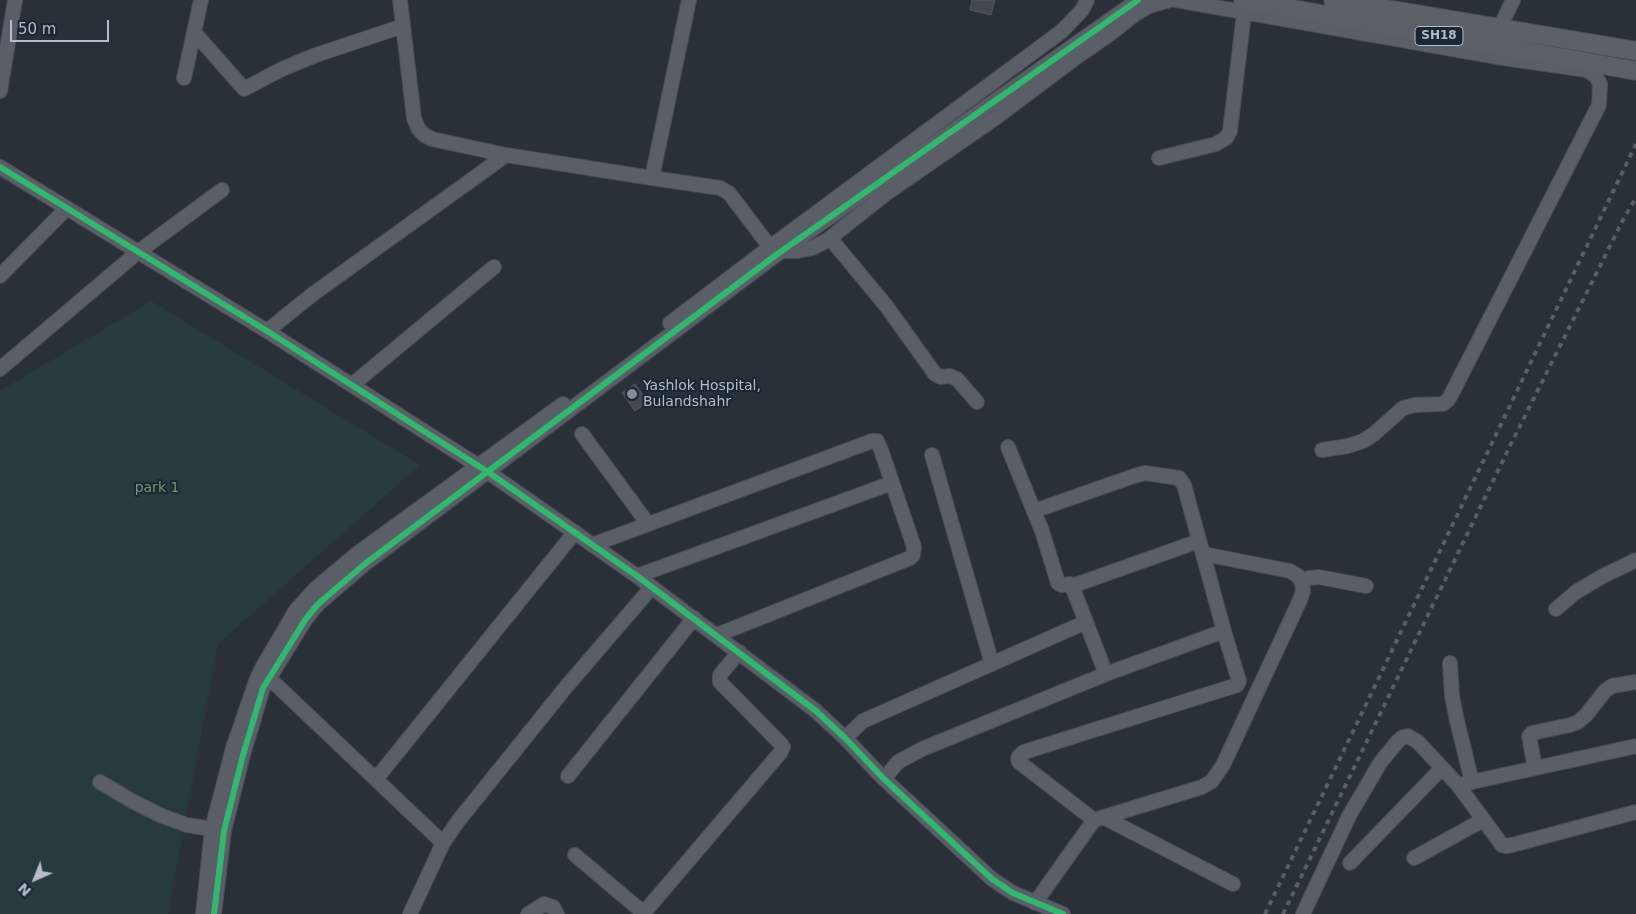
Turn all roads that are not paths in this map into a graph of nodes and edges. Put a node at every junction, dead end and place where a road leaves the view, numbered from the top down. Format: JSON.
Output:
{"nodes":[{"id":1,"x":15,"y":0,"type":"edge"},
{"id":2,"x":201,"y":0,"type":"edge"},
{"id":3,"x":400,"y":0,"type":"edge"},
{"id":4,"x":689,"y":0,"type":"edge"},
{"id":5,"x":1087,"y":0,"type":"edge"},
{"id":6,"x":1138,"y":0,"type":"edge"},
{"id":7,"x":1170,"y":0,"type":"edge"},
{"id":8,"x":1176,"y":0,"type":"edge"},
{"id":9,"x":1336,"y":0,"type":"edge"},
{"id":10,"x":1513,"y":0,"type":"edge"},
{"id":11,"x":1243,"y":6,"type":"edge"},
{"id":12,"x":403,"y":26,"type":"junction"},
{"id":13,"x":1500,"y":27,"type":"junction"},
{"id":14,"x":194,"y":32,"type":"junction"},
{"id":15,"x":1636,"y":51,"type":"edge"},
{"id":16,"x":1636,"y":71,"type":"edge"},
{"id":17,"x":184,"y":78,"type":"dead end"},
{"id":18,"x":0,"y":91,"type":"edge"},
{"id":19,"x":506,"y":155,"type":"junction"},
{"id":20,"x":1159,"y":158,"type":"dead end"},
{"id":21,"x":0,"y":167,"type":"edge"},
{"id":22,"x":652,"y":178,"type":"junction"},
{"id":23,"x":222,"y":190,"type":"dead end"},
{"id":24,"x":66,"y":208,"type":"junction"},
{"id":25,"x":830,"y":238,"type":"junction"},
{"id":26,"x":781,"y":248,"type":"junction"},
{"id":27,"x":138,"y":252,"type":"junction"},
{"id":28,"x":494,"y":267,"type":"dead end"},
{"id":29,"x":0,"y":276,"type":"edge"},
{"id":30,"x":267,"y":331,"type":"junction"},
{"id":31,"x":0,"y":369,"type":"edge"},
{"id":32,"x":352,"y":385,"type":"junction"},
{"id":33,"x":977,"y":402,"type":"dead end"},
{"id":34,"x":582,"y":434,"type":"dead end"},
{"id":35,"x":1008,"y":447,"type":"dead end"},
{"id":36,"x":1322,"y":450,"type":"dead end"},
{"id":37,"x":932,"y":455,"type":"dead end"},
{"id":38,"x":483,"y":469,"type":"junction"},
{"id":39,"x":892,"y":483,"type":"junction"},
{"id":40,"x":1034,"y":511,"type":"junction"},
{"id":41,"x":648,"y":524,"type":"junction"},
{"id":42,"x":575,"y":532,"type":"junction"},
{"id":43,"x":592,"y":545,"type":"junction"},
{"id":44,"x":1202,"y":547,"type":"junction"},
{"id":45,"x":1636,"y":560,"type":"edge"},
{"id":46,"x":637,"y":576,"type":"junction"},
{"id":47,"x":1302,"y":583,"type":"junction"},
{"id":48,"x":1072,"y":586,"type":"junction"},
{"id":49,"x":1366,"y":586,"type":"dead end"},
{"id":50,"x":652,"y":587,"type":"junction"},
{"id":51,"x":1556,"y":608,"type":"dead end"},
{"id":52,"x":694,"y":618,"type":"junction"},
{"id":53,"x":1086,"y":622,"type":"junction"},
{"id":54,"x":1224,"y":631,"type":"junction"},
{"id":55,"x":716,"y":635,"type":"junction"},
{"id":56,"x":739,"y":652,"type":"junction"},
{"id":57,"x":1450,"y":663,"type":"dead end"},
{"id":58,"x":992,"y":664,"type":"junction"},
{"id":59,"x":1106,"y":674,"type":"junction"},
{"id":60,"x":268,"y":678,"type":"junction"},
{"id":61,"x":1636,"y":682,"type":"edge"},
{"id":62,"x":846,"y":738,"type":"junction"},
{"id":63,"x":1636,"y":746,"type":"edge"},
{"id":64,"x":1442,"y":768,"type":"junction"},
{"id":65,"x":1535,"y":768,"type":"junction"},
{"id":66,"x":568,"y":776,"type":"dead end"},
{"id":67,"x":376,"y":779,"type":"junction"},
{"id":68,"x":884,"y":779,"type":"junction"},
{"id":69,"x":100,"y":782,"type":"dead end"},
{"id":70,"x":1472,"y":782,"type":"junction"},
{"id":71,"x":1458,"y":786,"type":"junction"},
{"id":72,"x":1636,"y":812,"type":"edge"},
{"id":73,"x":1099,"y":819,"type":"junction"},
{"id":74,"x":1483,"y":820,"type":"junction"},
{"id":75,"x":212,"y":829,"type":"junction"},
{"id":76,"x":443,"y":843,"type":"junction"},
{"id":77,"x":575,"y":855,"type":"dead end"},
{"id":78,"x":1414,"y":858,"type":"dead end"},
{"id":79,"x":1350,"y":863,"type":"dead end"},
{"id":80,"x":1233,"y":884,"type":"dead end"},
{"id":81,"x":1035,"y":902,"type":"junction"},
{"id":82,"x":413,"y":908,"type":"edge"},
{"id":83,"x":202,"y":914,"type":"edge"},
{"id":84,"x":214,"y":914,"type":"edge"},
{"id":85,"x":425,"y":914,"type":"edge"},
{"id":86,"x":528,"y":914,"type":"edge"},
{"id":87,"x":557,"y":914,"type":"edge"},
{"id":88,"x":1063,"y":914,"type":"edge"},
{"id":89,"x":1303,"y":914,"type":"edge"}],
"edges":[{"from":1,"to":18,"type":"street"},
{"from":2,"to":14,"type":"street"},
{"from":3,"to":12,"type":"street"},
{"from":4,"to":22,"type":"street"},
{"from":5,"to":26,"type":"street"},
{"from":6,"to":26,"type":"street"},
{"from":7,"to":25,"type":"street"},
{"from":8,"to":11,"type":"street"},
{"from":9,"to":13,"type":"main road","number":"SH18"},
{"from":10,"to":13,"type":"street"},
{"from":11,"to":16,"type":"main road","number":"SH18"},
{"from":11,"to":20,"type":"street"},
{"from":11,"to":36,"type":"street"},
{"from":12,"to":14,"type":"street"},
{"from":12,"to":19,"type":"street"},
{"from":13,"to":15,"type":"main road","number":"SH18"},
{"from":14,"to":17,"type":"street"},
{"from":19,"to":22,"type":"street"},
{"from":19,"to":30,"type":"street"},
{"from":21,"to":24,"type":"street"},
{"from":22,"to":26,"type":"street"},
{"from":23,"to":27,"type":"street"},
{"from":24,"to":27,"type":"street"},
{"from":24,"to":29,"type":"street"},
{"from":25,"to":26,"type":"street"},
{"from":25,"to":33,"type":"street"},
{"from":26,"to":38,"type":"street"},
{"from":27,"to":30,"type":"street"},
{"from":27,"to":31,"type":"street"},
{"from":28,"to":32,"type":"street"},
{"from":30,"to":32,"type":"street"},
{"from":32,"to":38,"type":"street"},
{"from":34,"to":41,"type":"street"},
{"from":35,"to":40,"type":"street"},
{"from":37,"to":58,"type":"street"},
{"from":38,"to":42,"type":"street"},
{"from":38,"to":60,"type":"street"},
{"from":38,"to":75,"type":"street"},
{"from":39,"to":41,"type":"street"},
{"from":39,"to":46,"type":"street"},
{"from":39,"to":55,"type":"street"},
{"from":40,"to":44,"type":"street"},
{"from":40,"to":48,"type":"street"},
{"from":41,"to":43,"type":"street"},
{"from":42,"to":43,"type":"street"},
{"from":42,"to":67,"type":"street"},
{"from":43,"to":46,"type":"street"},
{"from":44,"to":47,"type":"street"},
{"from":44,"to":48,"type":"street"},
{"from":44,"to":54,"type":"street"},
{"from":45,"to":51,"type":"street"},
{"from":46,"to":50,"type":"street"},
{"from":47,"to":49,"type":"street"},
{"from":47,"to":73,"type":"street"},
{"from":48,"to":53,"type":"street"},
{"from":50,"to":52,"type":"street"},
{"from":50,"to":76,"type":"street"},
{"from":52,"to":55,"type":"street"},
{"from":52,"to":66,"type":"street"},
{"from":53,"to":58,"type":"street"},
{"from":53,"to":59,"type":"street"},
{"from":54,"to":59,"type":"street"},
{"from":54,"to":73,"type":"street"},
{"from":55,"to":56,"type":"street"},
{"from":56,"to":62,"type":"street"},
{"from":56,"to":77,"type":"street"},
{"from":57,"to":70,"type":"street"},
{"from":58,"to":62,"type":"street"},
{"from":59,"to":68,"type":"street"},
{"from":60,"to":67,"type":"street"},
{"from":60,"to":84,"type":"street"},
{"from":61,"to":65,"type":"street"},
{"from":62,"to":68,"type":"street"},
{"from":63,"to":65,"type":"street"},
{"from":64,"to":71,"type":"street"},
{"from":64,"to":79,"type":"street"},
{"from":64,"to":89,"type":"street"},
{"from":65,"to":70,"type":"street"},
{"from":67,"to":76,"type":"street"},
{"from":68,"to":81,"type":"street"},
{"from":69,"to":75,"type":"street"},
{"from":70,"to":71,"type":"street"},
{"from":71,"to":74,"type":"street"},
{"from":72,"to":74,"type":"street"},
{"from":73,"to":80,"type":"street"},
{"from":73,"to":81,"type":"street"},
{"from":74,"to":78,"type":"street"},
{"from":75,"to":83,"type":"street"},
{"from":76,"to":82,"type":"street"},
{"from":81,"to":88,"type":"street"},
{"from":82,"to":85,"type":"street"},
{"from":86,"to":87,"type":"street"}]}
